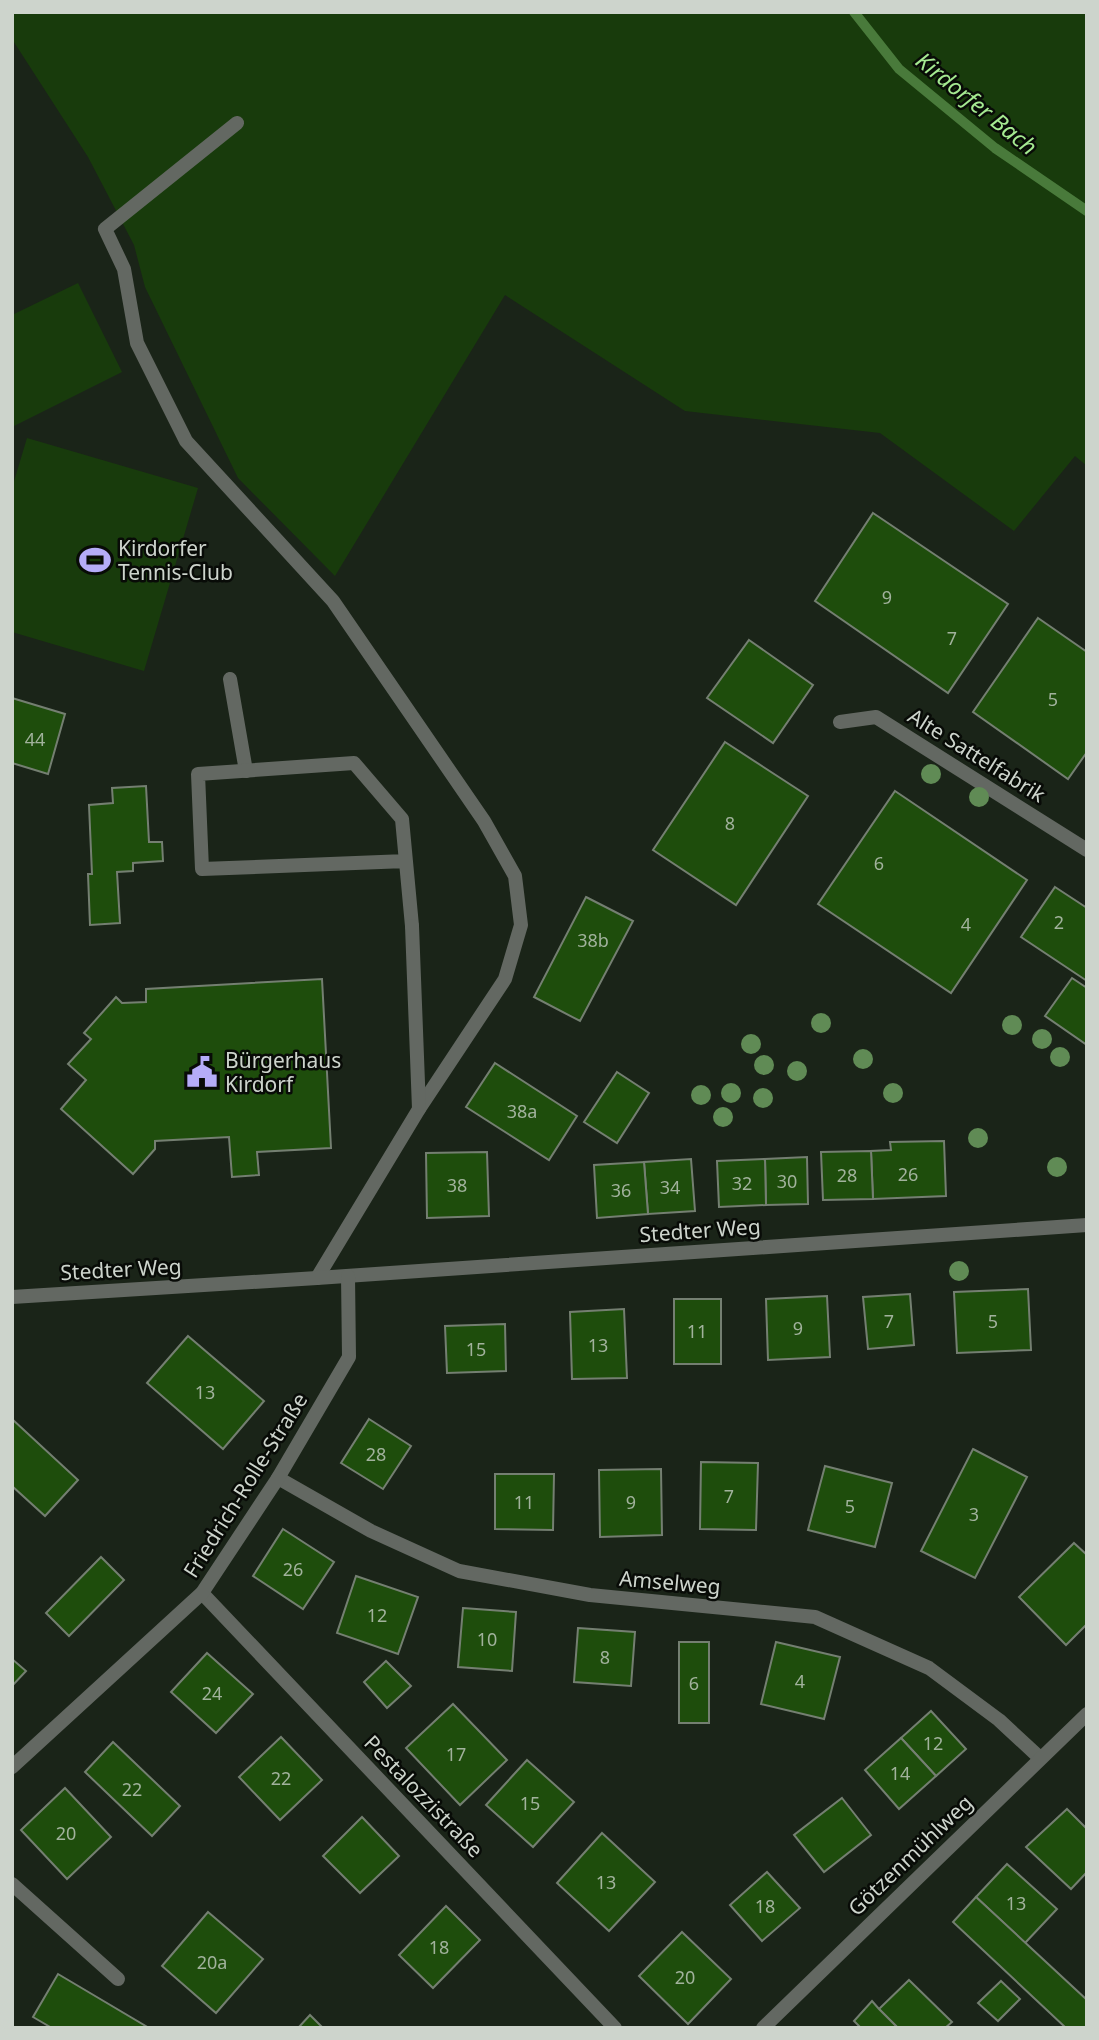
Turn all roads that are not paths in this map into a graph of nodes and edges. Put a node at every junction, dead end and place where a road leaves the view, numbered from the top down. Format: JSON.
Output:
{"nodes":[{"id":1,"x":237,"y":123,"type":"dead end"},
{"id":2,"x":230,"y":680,"type":"dead end"},
{"id":3,"x":840,"y":722,"type":"dead end"},
{"id":4,"x":246,"y":771,"type":"junction"},
{"id":5,"x":1087,"y":850,"type":"edge"},
{"id":6,"x":406,"y":861,"type":"junction"},
{"id":7,"x":419,"y":1109,"type":"junction"},
{"id":8,"x":1087,"y":1225,"type":"edge"},
{"id":9,"x":348,"y":1276,"type":"junction"},
{"id":10,"x":317,"y":1279,"type":"junction"},
{"id":11,"x":12,"y":1297,"type":"edge"},
{"id":12,"x":278,"y":1478,"type":"junction"},
{"id":13,"x":202,"y":1593,"type":"junction"},
{"id":14,"x":1087,"y":1714,"type":"edge"},
{"id":15,"x":1040,"y":1758,"type":"junction"},
{"id":16,"x":12,"y":1767,"type":"edge"},
{"id":17,"x":12,"y":1884,"type":"edge"},
{"id":18,"x":118,"y":1979,"type":"dead end"},
{"id":19,"x":615,"y":2028,"type":"edge"},
{"id":20,"x":763,"y":2028,"type":"edge"}],
"edges":[{"from":1,"to":7,"type":"street"},
{"from":2,"to":4,"type":"street"},
{"from":3,"to":5,"type":"street","name":"Alte Sattelfabrik"},
{"from":4,"to":6,"type":"street"},
{"from":4,"to":6,"type":"street"},
{"from":6,"to":7,"type":"street"},
{"from":7,"to":10,"type":"street"},
{"from":8,"to":9,"type":"street","name":"Stedter Weg"},
{"from":9,"to":10,"type":"street","name":"Stedter Weg"},
{"from":9,"to":12,"type":"street","name":"Friedrich-Rolle-Straße"},
{"from":10,"to":11,"type":"street","name":"Stedter Weg"},
{"from":12,"to":13,"type":"street","name":"Friedrich-Rolle-Straße"},
{"from":12,"to":15,"type":"street","name":"Amselweg"},
{"from":13,"to":16,"type":"street","name":"Friedrich-Rolle-Straße"},
{"from":13,"to":19,"type":"street","name":"Pestalozzistraße"},
{"from":14,"to":15,"type":"street","name":"Götzenmühlweg"},
{"from":15,"to":20,"type":"street","name":"Götzenmühlweg"},
{"from":17,"to":18,"type":"street"}]}
